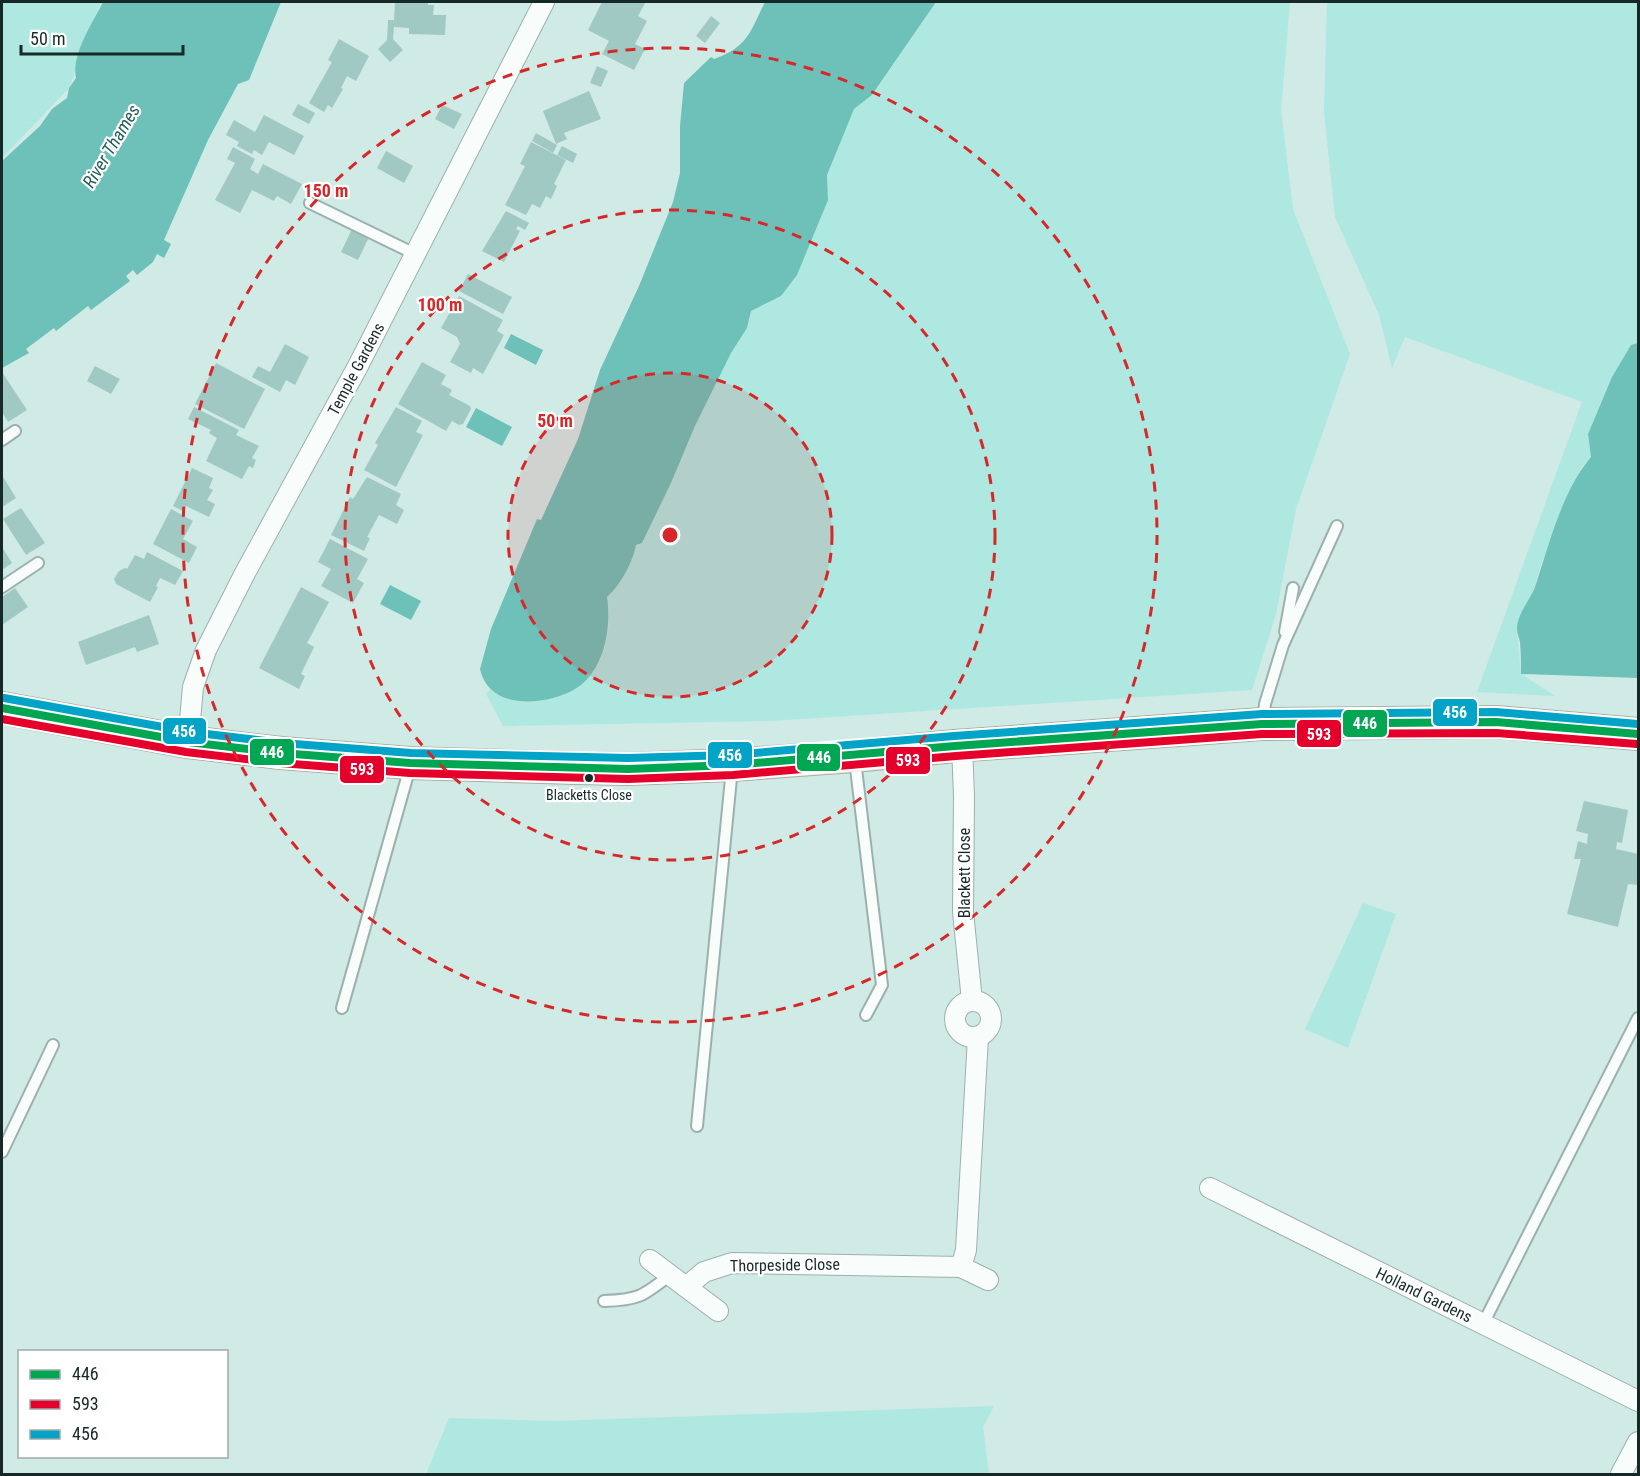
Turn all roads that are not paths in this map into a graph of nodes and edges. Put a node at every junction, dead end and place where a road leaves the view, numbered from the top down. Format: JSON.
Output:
{"nodes":[{"id":1,"x":544,"y":2,"type":"edge"},
{"id":2,"x":310,"y":203,"type":"dead end"},
{"id":3,"x":415,"y":254,"type":"junction"},
{"id":4,"x":15,"y":431,"type":"dead end"},
{"id":5,"x":2,"y":440,"type":"edge"},
{"id":6,"x":1337,"y":526,"type":"dead end"},
{"id":7,"x":38,"y":563,"type":"dead end"},
{"id":8,"x":2,"y":587,"type":"edge"},
{"id":9,"x":1293,"y":588,"type":"dead end"},
{"id":10,"x":1283,"y":645,"type":"junction"},
{"id":11,"x":2,"y":708,"type":"edge"},
{"id":12,"x":1262,"y":724,"type":"junction"},
{"id":13,"x":1638,"y":734,"type":"edge"},
{"id":14,"x":188,"y":742,"type":"junction"},
{"id":15,"x":962,"y":745,"type":"junction"},
{"id":16,"x":854,"y":756,"type":"junction"},
{"id":17,"x":410,"y":763,"type":"junction"},
{"id":18,"x":732,"y":765,"type":"junction"},
{"id":19,"x":972,"y":1001,"type":"junction"},
{"id":20,"x":342,"y":1008,"type":"dead end"},
{"id":21,"x":866,"y":1015,"type":"dead end"},
{"id":22,"x":1638,"y":1018,"type":"edge"},
{"id":23,"x":978,"y":1037,"type":"junction"},
{"id":24,"x":53,"y":1045,"type":"dead end"},
{"id":25,"x":697,"y":1126,"type":"dead end"},
{"id":26,"x":2,"y":1152,"type":"edge"},
{"id":27,"x":1210,"y":1188,"type":"dead end"},
{"id":28,"x":650,"y":1260,"type":"dead end"},
{"id":29,"x":961,"y":1267,"type":"junction"},
{"id":30,"x":670,"y":1275,"type":"junction"},
{"id":31,"x":988,"y":1280,"type":"dead end"},
{"id":32,"x":686,"y":1287,"type":"junction"},
{"id":33,"x":604,"y":1301,"type":"dead end"},
{"id":34,"x":718,"y":1311,"type":"dead end"},
{"id":35,"x":1483,"y":1324,"type":"junction"},
{"id":36,"x":1638,"y":1401,"type":"edge"},
{"id":37,"x":1638,"y":1442,"type":"edge"},
{"id":38,"x":1622,"y":1474,"type":"edge"}],
"edges":[{"from":1,"to":3,"type":"street","name":"Temple Gardens"},
{"from":2,"to":3,"type":"lane"},
{"from":3,"to":14,"type":"street","name":"Temple Gardens"},
{"from":4,"to":5,"type":"lane"},
{"from":6,"to":10,"type":"lane"},
{"from":7,"to":8,"type":"lane"},
{"from":9,"to":10,"type":"lane"},
{"from":10,"to":12,"type":"lane"},
{"from":11,"to":14,"type":"main road"},
{"from":12,"to":13,"type":"main road"},
{"from":12,"to":15,"type":"main road"},
{"from":14,"to":17,"type":"main road"},
{"from":15,"to":16,"type":"main road"},
{"from":15,"to":19,"type":"street","name":"Blackett Close"},
{"from":16,"to":18,"type":"main road"},
{"from":16,"to":21,"type":"lane"},
{"from":17,"to":18,"type":"main road"},
{"from":17,"to":20,"type":"lane"},
{"from":18,"to":25,"type":"lane"},
{"from":19,"to":23,"type":"street"},
{"from":19,"to":23,"type":"street"},
{"from":22,"to":35,"type":"lane"},
{"from":23,"to":29,"type":"street"},
{"from":24,"to":26,"type":"lane"},
{"from":27,"to":35,"type":"street","name":"Holland Gardens"},
{"from":28,"to":30,"type":"street"},
{"from":29,"to":31,"type":"street"},
{"from":29,"to":32,"type":"street","name":"Thorpeside Close"},
{"from":30,"to":32,"type":"street"},
{"from":30,"to":33,"type":"lane"},
{"from":32,"to":34,"type":"street"},
{"from":35,"to":36,"type":"street","name":"Holland Gardens"},
{"from":37,"to":38,"type":"street"}]}
